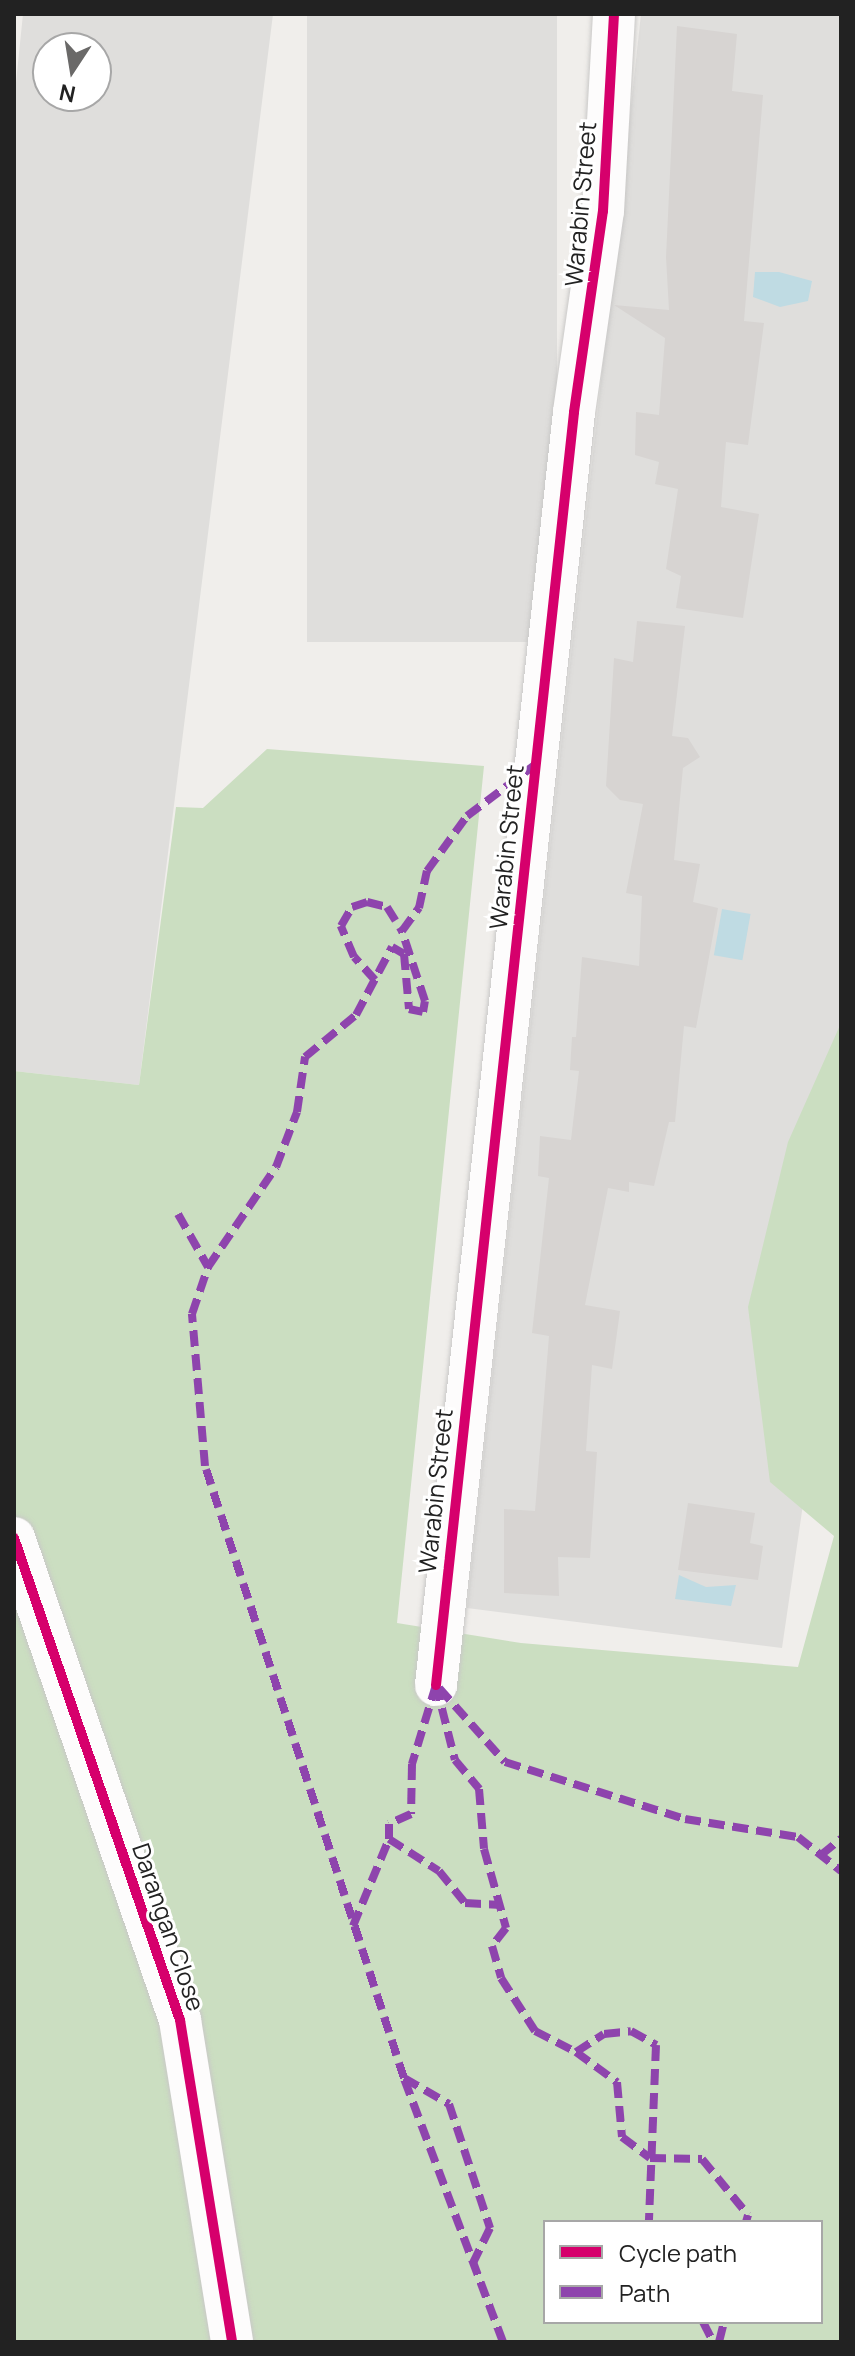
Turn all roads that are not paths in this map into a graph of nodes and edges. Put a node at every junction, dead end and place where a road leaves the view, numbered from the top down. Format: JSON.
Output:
{"nodes":[{"id":1,"x":614,"y":14,"type":"edge"},
{"id":2,"x":14,"y":1538,"type":"edge"},
{"id":3,"x":436,"y":1685,"type":"dead end"},
{"id":4,"x":232,"y":2342,"type":"edge"}],
"edges":[{"from":1,"to":3,"type":"street","name":"Warabin Street"},
{"from":2,"to":4,"type":"street","name":"Darangan Close"}]}
